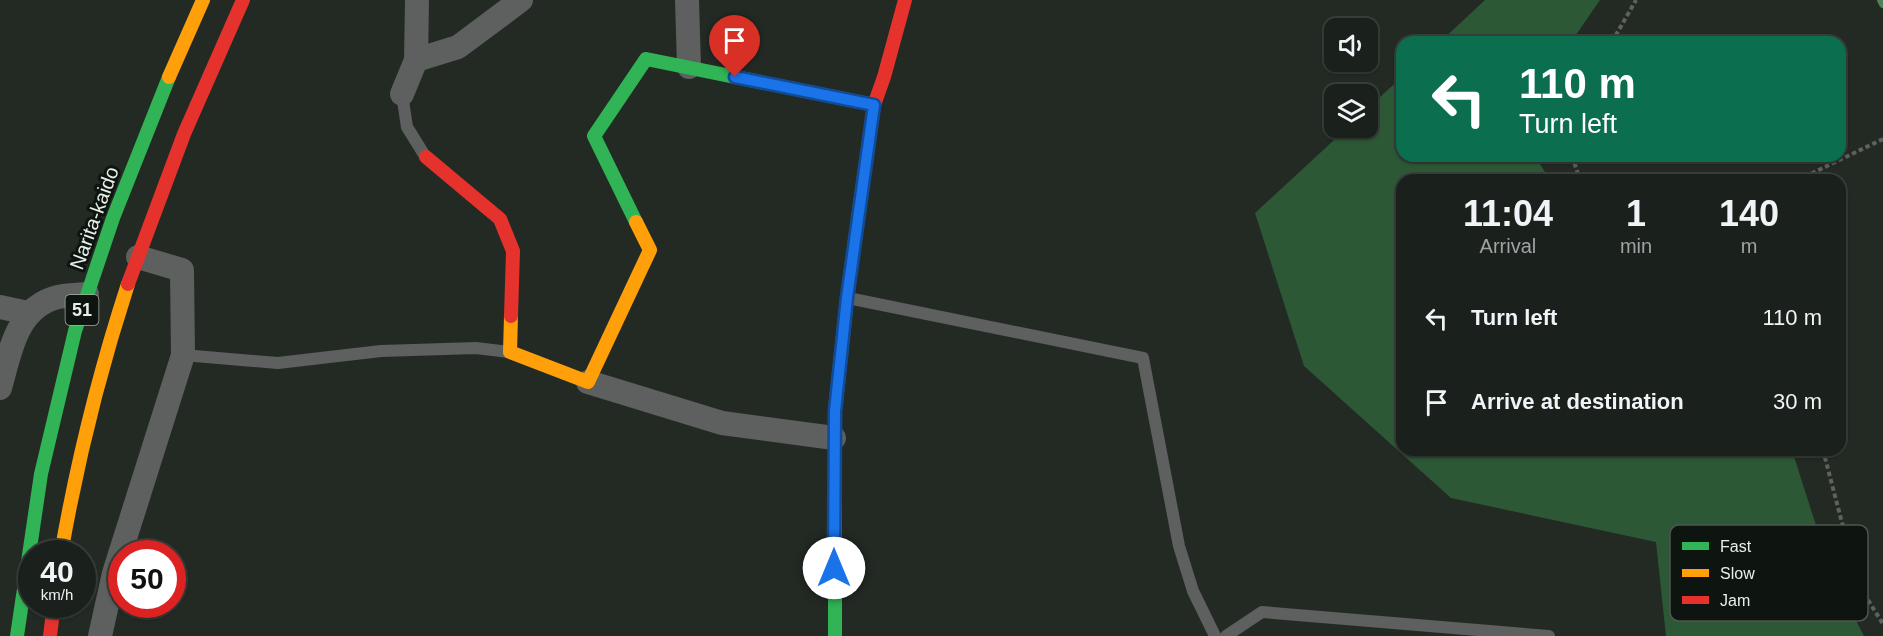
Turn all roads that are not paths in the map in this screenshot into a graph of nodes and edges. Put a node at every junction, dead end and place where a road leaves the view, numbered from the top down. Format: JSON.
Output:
{"nodes":[{"id":1,"x":202,"y":0,"type":"edge"},
{"id":2,"x":243,"y":0,"type":"edge"},
{"id":3,"x":417,"y":0,"type":"edge"},
{"id":4,"x":521,"y":0,"type":"edge"},
{"id":5,"x":687,"y":0,"type":"edge"},
{"id":6,"x":905,"y":0,"type":"edge"},
{"id":7,"x":416,"y":60,"type":"junction"},
{"id":8,"x":689,"y":67,"type":"junction"},
{"id":9,"x":402,"y":94,"type":"joint"},
{"id":10,"x":874,"y":105,"type":"junction"},
{"id":11,"x":426,"y":157,"type":"joint"},
{"id":12,"x":138,"y":257,"type":"junction"},
{"id":13,"x":87,"y":294,"type":"junction"},
{"id":14,"x":847,"y":298,"type":"junction"},
{"id":15,"x":0,"y":307,"type":"edge"},
{"id":16,"x":28,"y":313,"type":"junction"},
{"id":17,"x":510,"y":352,"type":"junction"},
{"id":18,"x":183,"y":355,"type":"junction"},
{"id":19,"x":588,"y":382,"type":"junction"},
{"id":20,"x":0,"y":388,"type":"edge"},
{"id":21,"x":834,"y":438,"type":"junction"},
{"id":22,"x":64,"y":540,"type":"edge"},
{"id":23,"x":52,"y":618,"type":"edge"},
{"id":24,"x":17,"y":636,"type":"edge"},
{"id":25,"x":50,"y":636,"type":"edge"},
{"id":26,"x":100,"y":636,"type":"edge"},
{"id":27,"x":835,"y":636,"type":"edge"},
{"id":28,"x":1215,"y":636,"type":"edge"},
{"id":29,"x":1226,"y":636,"type":"edge"},
{"id":30,"x":1549,"y":636,"type":"edge"}],
"edges":[{"from":1,"to":13,"type":"main road","name":"Narita-kaido","number":"51"},
{"from":2,"to":12,"type":"main road","number":"51"},
{"from":3,"to":7,"type":"street"},
{"from":4,"to":7,"type":"street"},
{"from":5,"to":8,"type":"street"},
{"from":6,"to":10,"type":"main road"},
{"from":7,"to":9,"type":"street"},
{"from":8,"to":10,"type":"main road"},
{"from":8,"to":19,"type":"main road"},
{"from":9,"to":11,"type":"lane"},
{"from":10,"to":14,"type":"main road"},
{"from":11,"to":17,"type":"main road"},
{"from":12,"to":18,"type":"street"},
{"from":12,"to":22,"type":"main road","number":"51"},
{"from":13,"to":16,"type":"street"},
{"from":13,"to":24,"type":"main road","name":"Narita-kaido","number":"51"},
{"from":14,"to":21,"type":"main road"},
{"from":14,"to":28,"type":"lane"},
{"from":15,"to":16,"type":"street"},
{"from":16,"to":20,"type":"street"},
{"from":17,"to":18,"type":"lane"},
{"from":17,"to":19,"type":"main road"},
{"from":18,"to":26,"type":"street"},
{"from":19,"to":21,"type":"street"},
{"from":21,"to":27,"type":"main road"},
{"from":23,"to":25,"type":"main road"},
{"from":29,"to":30,"type":"lane"}]}
